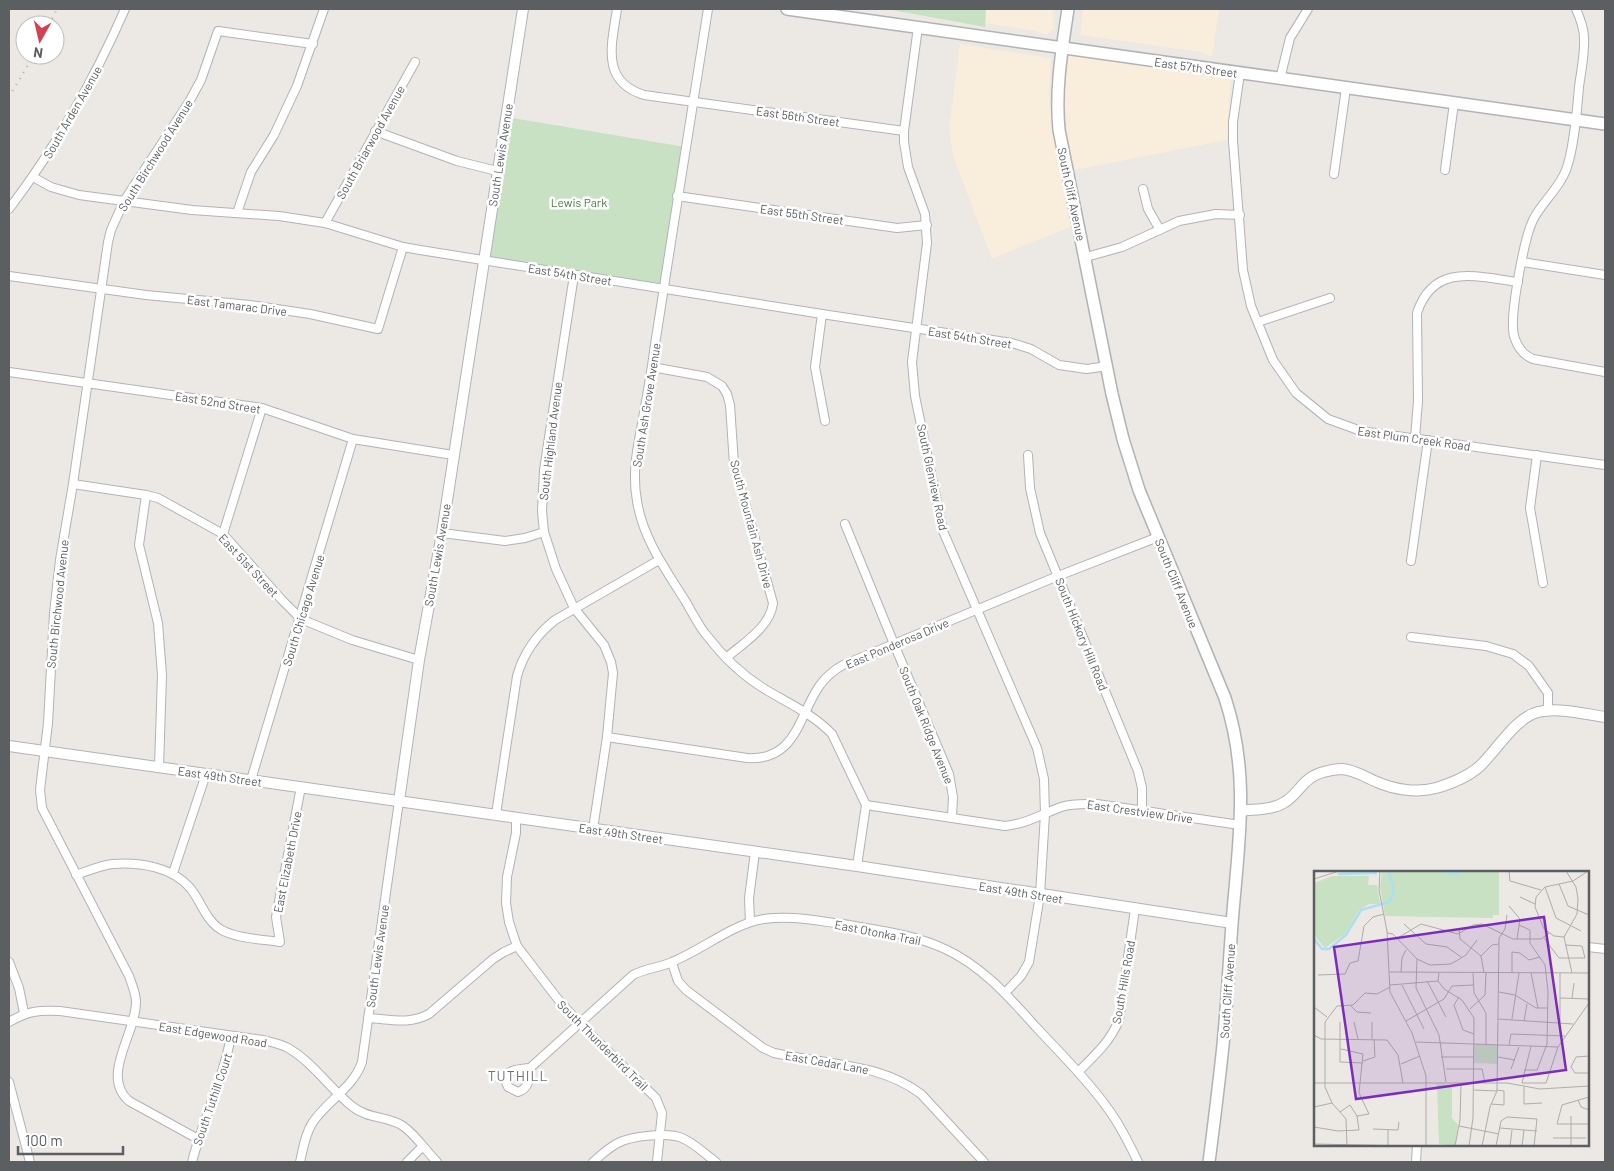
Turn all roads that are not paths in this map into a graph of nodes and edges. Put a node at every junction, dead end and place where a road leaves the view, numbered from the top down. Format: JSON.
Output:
{"nodes":[{"id":1,"x":125,"y":9,"type":"edge"},
{"id":2,"x":324,"y":9,"type":"edge"},
{"id":3,"x":523,"y":9,"type":"edge"},
{"id":4,"x":617,"y":9,"type":"edge"},
{"id":5,"x":708,"y":9,"type":"edge"},
{"id":6,"x":787,"y":9,"type":"edge"},
{"id":7,"x":1068,"y":9,"type":"edge"},
{"id":8,"x":1308,"y":9,"type":"edge"},
{"id":9,"x":1576,"y":9,"type":"edge"},
{"id":10,"x":806,"y":10,"type":"edge"},
{"id":11,"x":918,"y":27,"type":"junction"},
{"id":12,"x":313,"y":44,"type":"junction"},
{"id":13,"x":1062,"y":47,"type":"junction"},
{"id":14,"x":415,"y":62,"type":"dead end"},
{"id":15,"x":1240,"y":73,"type":"junction"},
{"id":16,"x":1280,"y":79,"type":"junction"},
{"id":17,"x":1346,"y":88,"type":"junction"},
{"id":18,"x":692,"y":102,"type":"junction"},
{"id":19,"x":1454,"y":103,"type":"junction"},
{"id":20,"x":1575,"y":120,"type":"junction"},
{"id":21,"x":1605,"y":124,"type":"edge"},
{"id":22,"x":375,"y":131,"type":"junction"},
{"id":23,"x":904,"y":131,"type":"junction"},
{"id":24,"x":1445,"y":170,"type":"dead end"},
{"id":25,"x":497,"y":171,"type":"junction"},
{"id":26,"x":1334,"y":174,"type":"dead end"},
{"id":27,"x":33,"y":177,"type":"junction"},
{"id":28,"x":1143,"y":189,"type":"dead end"},
{"id":29,"x":677,"y":196,"type":"junction"},
{"id":30,"x":124,"y":201,"type":"junction"},
{"id":31,"x":9,"y":209,"type":"edge"},
{"id":32,"x":237,"y":213,"type":"junction"},
{"id":33,"x":1240,"y":215,"type":"junction"},
{"id":34,"x":325,"y":223,"type":"junction"},
{"id":35,"x":927,"y":225,"type":"junction"},
{"id":36,"x":1160,"y":230,"type":"junction"},
{"id":37,"x":403,"y":247,"type":"junction"},
{"id":38,"x":1086,"y":257,"type":"junction"},
{"id":39,"x":483,"y":260,"type":"junction"},
{"id":40,"x":1522,"y":262,"type":"junction"},
{"id":41,"x":574,"y":275,"type":"junction"},
{"id":42,"x":1605,"y":275,"type":"edge"},
{"id":43,"x":9,"y":276,"type":"edge"},
{"id":44,"x":1518,"y":282,"type":"junction"},
{"id":45,"x":102,"y":288,"type":"junction"},
{"id":46,"x":664,"y":289,"type":"junction"},
{"id":47,"x":1330,"y":298,"type":"dead end"},
{"id":48,"x":822,"y":314,"type":"junction"},
{"id":49,"x":1258,"y":322,"type":"junction"},
{"id":50,"x":915,"y":328,"type":"junction"},
{"id":51,"x":1107,"y":366,"type":"junction"},
{"id":52,"x":652,"y":367,"type":"junction"},
{"id":53,"x":9,"y":372,"type":"edge"},
{"id":54,"x":1605,"y":372,"type":"edge"},
{"id":55,"x":88,"y":382,"type":"junction"},
{"id":56,"x":262,"y":408,"type":"junction"},
{"id":57,"x":825,"y":421,"type":"dead end"},
{"id":58,"x":1415,"y":438,"type":"junction"},
{"id":59,"x":353,"y":439,"type":"junction"},
{"id":60,"x":1428,"y":440,"type":"junction"},
{"id":61,"x":453,"y":454,"type":"junction"},
{"id":62,"x":1028,"y":455,"type":"dead end"},
{"id":63,"x":1537,"y":455,"type":"junction"},
{"id":64,"x":1605,"y":465,"type":"edge"},
{"id":65,"x":73,"y":484,"type":"junction"},
{"id":66,"x":146,"y":495,"type":"junction"},
{"id":67,"x":846,"y":524,"type":"dead end"},
{"id":68,"x":544,"y":532,"type":"junction"},
{"id":69,"x":442,"y":533,"type":"junction"},
{"id":70,"x":223,"y":534,"type":"junction"},
{"id":71,"x":1158,"y":536,"type":"junction"},
{"id":72,"x":659,"y":560,"type":"junction"},
{"id":73,"x":1411,"y":562,"type":"dead end"},
{"id":74,"x":1058,"y":576,"type":"junction"},
{"id":75,"x":1543,"y":583,"type":"dead end"},
{"id":76,"x":574,"y":608,"type":"junction"},
{"id":77,"x":977,"y":610,"type":"junction"},
{"id":78,"x":301,"y":619,"type":"junction"},
{"id":79,"x":1411,"y":637,"type":"dead end"},
{"id":80,"x":894,"y":644,"type":"junction"},
{"id":81,"x":726,"y":658,"type":"junction"},
{"id":82,"x":419,"y":660,"type":"junction"},
{"id":83,"x":1548,"y":710,"type":"junction"},
{"id":84,"x":806,"y":712,"type":"junction"},
{"id":85,"x":1605,"y":718,"type":"edge"},
{"id":86,"x":607,"y":737,"type":"junction"},
{"id":87,"x":9,"y":746,"type":"edge"},
{"id":88,"x":45,"y":751,"type":"junction"},
{"id":89,"x":159,"y":767,"type":"junction"},
{"id":90,"x":206,"y":774,"type":"junction"},
{"id":91,"x":252,"y":780,"type":"junction"},
{"id":92,"x":302,"y":787,"type":"junction"},
{"id":93,"x":399,"y":801,"type":"junction"},
{"id":94,"x":866,"y":805,"type":"junction"},
{"id":95,"x":1142,"y":811,"type":"junction"},
{"id":96,"x":1241,"y":811,"type":"junction"},
{"id":97,"x":496,"y":814,"type":"junction"},
{"id":98,"x":1045,"y":814,"type":"junction"},
{"id":99,"x":952,"y":817,"type":"junction"},
{"id":100,"x":516,"y":818,"type":"junction"},
{"id":101,"x":1240,"y":825,"type":"junction"},
{"id":102,"x":593,"y":829,"type":"junction"},
{"id":103,"x":755,"y":852,"type":"junction"},
{"id":104,"x":856,"y":866,"type":"junction"},
{"id":105,"x":173,"y":873,"type":"junction"},
{"id":106,"x":76,"y":875,"type":"junction"},
{"id":107,"x":1040,"y":895,"type":"junction"},
{"id":108,"x":1135,"y":909,"type":"junction"},
{"id":109,"x":750,"y":922,"type":"junction"},
{"id":110,"x":1232,"y":923,"type":"junction"},
{"id":111,"x":517,"y":946,"type":"junction"},
{"id":112,"x":1589,"y":947,"type":"edge"},
{"id":113,"x":1605,"y":949,"type":"edge"},
{"id":114,"x":9,"y":962,"type":"edge"},
{"id":115,"x":672,"y":963,"type":"junction"},
{"id":116,"x":1005,"y":993,"type":"junction"},
{"id":117,"x":24,"y":1013,"type":"junction"},
{"id":118,"x":368,"y":1018,"type":"junction"},
{"id":119,"x":133,"y":1021,"type":"junction"},
{"id":120,"x":9,"y":1022,"type":"edge"},
{"id":121,"x":579,"y":1023,"type":"junction"},
{"id":122,"x":232,"y":1036,"type":"junction"},
{"id":123,"x":530,"y":1068,"type":"dead end"},
{"id":124,"x":1078,"y":1072,"type":"junction"},
{"id":125,"x":9,"y":1082,"type":"edge"},
{"id":126,"x":338,"y":1094,"type":"junction"},
{"id":127,"x":660,"y":1134,"type":"junction"},
{"id":128,"x":198,"y":1139,"type":"junction"},
{"id":129,"x":1416,"y":1146,"type":"edge"},
{"id":130,"x":422,"y":1147,"type":"junction"},
{"id":131,"x":30,"y":1162,"type":"edge"},
{"id":132,"x":192,"y":1162,"type":"edge"},
{"id":133,"x":300,"y":1162,"type":"edge"},
{"id":134,"x":407,"y":1162,"type":"edge"},
{"id":135,"x":436,"y":1162,"type":"edge"},
{"id":136,"x":594,"y":1162,"type":"edge"},
{"id":137,"x":658,"y":1162,"type":"edge"},
{"id":138,"x":716,"y":1162,"type":"edge"},
{"id":139,"x":984,"y":1162,"type":"edge"},
{"id":140,"x":1138,"y":1162,"type":"edge"},
{"id":141,"x":1209,"y":1162,"type":"edge"},
{"id":142,"x":1416,"y":1162,"type":"edge"}],
"edges":[{"from":1,"to":27,"type":"street","name":"South Arden Avenue"},
{"from":2,"to":12,"type":"street"},
{"from":3,"to":25,"type":"street","name":"South Lewis Avenue"},
{"from":4,"to":18,"type":"street","name":"East 56th Street"},
{"from":5,"to":18,"type":"street","name":"South Ash Grove Avenue"},
{"from":6,"to":10,"type":"main road","name":"East 57th Street"},
{"from":7,"to":13,"type":"main road","name":"South Cliff Avenue"},
{"from":8,"to":16,"type":"street"},
{"from":9,"to":20,"type":"street"},
{"from":10,"to":11,"type":"main road","name":"East 57th Street"},
{"from":11,"to":13,"type":"main road","name":"East 57th Street"},
{"from":11,"to":23,"type":"street","name":"South Glenview Road"},
{"from":12,"to":30,"type":"street","name":"South Birchwood Avenue"},
{"from":12,"to":32,"type":"street"},
{"from":13,"to":15,"type":"main road","name":"East 57th Street"},
{"from":13,"to":38,"type":"main road","name":"South Cliff Avenue"},
{"from":14,"to":22,"type":"street","name":"South Briarwood Avenue"},
{"from":15,"to":16,"type":"main road","name":"East 57th Street"},
{"from":15,"to":33,"type":"street","name":"East Plum Creek Road"},
{"from":16,"to":17,"type":"main road","name":"East 57th Street"},
{"from":17,"to":19,"type":"main road","name":"East 57th Street"},
{"from":17,"to":26,"type":"street"},
{"from":18,"to":23,"type":"street","name":"East 56th Street"},
{"from":18,"to":29,"type":"street","name":"South Ash Grove Avenue"},
{"from":19,"to":20,"type":"main road","name":"East 57th Street"},
{"from":19,"to":24,"type":"street"},
{"from":20,"to":21,"type":"main road","name":"East 57th Street"},
{"from":20,"to":40,"type":"street"},
{"from":22,"to":25,"type":"street"},
{"from":22,"to":34,"type":"street","name":"South Briarwood Avenue"},
{"from":23,"to":35,"type":"street","name":"South Glenview Road"},
{"from":25,"to":39,"type":"street","name":"South Lewis Avenue"},
{"from":27,"to":30,"type":"street","name":"East 54th Street"},
{"from":27,"to":31,"type":"street","name":"South Arden Avenue"},
{"from":28,"to":36,"type":"street"},
{"from":29,"to":35,"type":"street","name":"East 55th Street"},
{"from":29,"to":46,"type":"street","name":"South Ash Grove Avenue"},
{"from":30,"to":32,"type":"street","name":"East 54th Street"},
{"from":30,"to":45,"type":"street","name":"South Birchwood Avenue"},
{"from":32,"to":34,"type":"street","name":"East 54th Street"},
{"from":33,"to":36,"type":"street"},
{"from":33,"to":49,"type":"street","name":"East Plum Creek Road"},
{"from":34,"to":37,"type":"street","name":"East 54th Street"},
{"from":35,"to":50,"type":"street","name":"South Glenview Road"},
{"from":36,"to":38,"type":"street"},
{"from":37,"to":39,"type":"street","name":"East 54th Street"},
{"from":37,"to":45,"type":"street","name":"East Tamarac Drive"},
{"from":38,"to":51,"type":"main road","name":"South Cliff Avenue"},
{"from":39,"to":41,"type":"street","name":"East 54th Street"},
{"from":39,"to":61,"type":"street","name":"South Lewis Avenue"},
{"from":40,"to":42,"type":"street"},
{"from":40,"to":44,"type":"street"},
{"from":41,"to":46,"type":"street","name":"East 54th Street"},
{"from":41,"to":68,"type":"street","name":"South Highland Avenue"},
{"from":43,"to":45,"type":"street","name":"East Tamarac Drive"},
{"from":44,"to":54,"type":"street"},
{"from":44,"to":58,"type":"street"},
{"from":45,"to":55,"type":"street","name":"South Birchwood Avenue"},
{"from":46,"to":48,"type":"street","name":"East 54th Street"},
{"from":46,"to":52,"type":"street","name":"South Ash Grove Avenue"},
{"from":47,"to":49,"type":"street"},
{"from":48,"to":50,"type":"street","name":"East 54th Street"},
{"from":48,"to":57,"type":"street"},
{"from":49,"to":58,"type":"street","name":"East Plum Creek Road"},
{"from":50,"to":51,"type":"street","name":"East 54th Street"},
{"from":50,"to":77,"type":"street","name":"South Glenview Road"},
{"from":51,"to":71,"type":"main road","name":"South Cliff Avenue"},
{"from":52,"to":72,"type":"street","name":"South Ash Grove Avenue"},
{"from":52,"to":81,"type":"street","name":"South Mountain Ash Drive"},
{"from":53,"to":55,"type":"street","name":"East 52nd Street"},
{"from":55,"to":56,"type":"street","name":"East 52nd Street"},
{"from":55,"to":65,"type":"street","name":"South Birchwood Avenue"},
{"from":56,"to":59,"type":"street","name":"East 52nd Street"},
{"from":56,"to":70,"type":"street"},
{"from":58,"to":60,"type":"street","name":"East Plum Creek Road"},
{"from":59,"to":61,"type":"street","name":"East 52nd Street"},
{"from":59,"to":78,"type":"street","name":"South Chicago Avenue"},
{"from":60,"to":63,"type":"street","name":"East Plum Creek Road"},
{"from":60,"to":73,"type":"street"},
{"from":61,"to":69,"type":"street","name":"South Lewis Avenue"},
{"from":62,"to":74,"type":"street","name":"South Hickory Hill Road"},
{"from":63,"to":64,"type":"street","name":"East Plum Creek Road"},
{"from":63,"to":75,"type":"street"},
{"from":65,"to":66,"type":"street","name":"East 51st Street"},
{"from":65,"to":88,"type":"street","name":"South Birchwood Avenue"},
{"from":66,"to":70,"type":"street","name":"East 51st Street"},
{"from":66,"to":89,"type":"street"},
{"from":67,"to":80,"type":"street","name":"South Oak Ridge Avenue"},
{"from":68,"to":69,"type":"street"},
{"from":68,"to":76,"type":"street","name":"South Highland Avenue"},
{"from":69,"to":82,"type":"street","name":"South Lewis Avenue"},
{"from":70,"to":78,"type":"street","name":"East 51st Street"},
{"from":71,"to":74,"type":"street","name":"East Ponderosa Drive"},
{"from":71,"to":96,"type":"main road","name":"South Cliff Avenue"},
{"from":72,"to":76,"type":"street"},
{"from":72,"to":81,"type":"street","name":"South Ash Grove Avenue"},
{"from":74,"to":77,"type":"street","name":"East Ponderosa Drive"},
{"from":74,"to":95,"type":"street","name":"South Hickory Hill Road"},
{"from":76,"to":86,"type":"street","name":"South Highland Avenue"},
{"from":76,"to":97,"type":"street"},
{"from":77,"to":80,"type":"street","name":"East Ponderosa Drive"},
{"from":77,"to":98,"type":"street","name":"South Glenview Road"},
{"from":78,"to":82,"type":"street","name":"East 51st Street"},
{"from":78,"to":91,"type":"street","name":"South Chicago Avenue"},
{"from":79,"to":83,"type":"street"},
{"from":80,"to":84,"type":"street","name":"East Ponderosa Drive"},
{"from":80,"to":99,"type":"street","name":"South Oak Ridge Avenue"},
{"from":81,"to":84,"type":"street","name":"South Ash Grove Avenue"},
{"from":82,"to":93,"type":"street","name":"South Lewis Avenue"},
{"from":83,"to":85,"type":"street"},
{"from":83,"to":96,"type":"street"},
{"from":84,"to":86,"type":"street","name":"East Ponderosa Drive"},
{"from":84,"to":94,"type":"street","name":"South Ash Grove Avenue"},
{"from":86,"to":102,"type":"street","name":"South Highland Avenue"},
{"from":87,"to":88,"type":"street","name":"East 49th Street"},
{"from":88,"to":89,"type":"street","name":"East 49th Street"},
{"from":88,"to":106,"type":"street","name":"South Birchwood Avenue"},
{"from":89,"to":90,"type":"street","name":"East 49th Street"},
{"from":90,"to":91,"type":"street","name":"East 49th Street"},
{"from":90,"to":105,"type":"street"},
{"from":91,"to":92,"type":"street","name":"East 49th Street"},
{"from":92,"to":93,"type":"street","name":"East 49th Street"},
{"from":92,"to":105,"type":"street","name":"East Elizabeth Drive"},
{"from":93,"to":97,"type":"street","name":"East 49th Street"},
{"from":93,"to":118,"type":"street","name":"South Lewis Avenue"},
{"from":94,"to":99,"type":"street","name":"East Crestview Drive"},
{"from":94,"to":104,"type":"street"},
{"from":95,"to":98,"type":"street","name":"East Crestview Drive"},
{"from":95,"to":101,"type":"street","name":"East Crestview Drive"},
{"from":96,"to":101,"type":"main road","name":"South Cliff Avenue"},
{"from":97,"to":100,"type":"street","name":"East 49th Street"},
{"from":98,"to":99,"type":"street","name":"East Crestview Drive"},
{"from":98,"to":107,"type":"street","name":"South Glenview Road"},
{"from":100,"to":102,"type":"street","name":"East 49th Street"},
{"from":100,"to":111,"type":"street","name":"South Thunderbird Trail"},
{"from":101,"to":110,"type":"main road","name":"South Cliff Avenue"},
{"from":102,"to":103,"type":"street","name":"East 49th Street"},
{"from":103,"to":104,"type":"street","name":"East 49th Street"},
{"from":103,"to":109,"type":"street"},
{"from":104,"to":107,"type":"street","name":"East 49th Street"},
{"from":105,"to":106,"type":"street","name":"East Elizabeth Drive"},
{"from":106,"to":119,"type":"street","name":"South Birchwood Avenue"},
{"from":107,"to":108,"type":"street","name":"East 49th Street"},
{"from":107,"to":116,"type":"street","name":"South Glenview Road"},
{"from":108,"to":110,"type":"street","name":"East 49th Street"},
{"from":108,"to":124,"type":"street","name":"South Hills Road"},
{"from":109,"to":115,"type":"street","name":"East Otonka Trail"},
{"from":109,"to":116,"type":"street","name":"East Otonka Trail"},
{"from":110,"to":141,"type":"main road","name":"South Cliff Avenue"},
{"from":111,"to":118,"type":"street"},
{"from":111,"to":121,"type":"street","name":"South Thunderbird Trail"},
{"from":112,"to":113,"type":"street"},
{"from":114,"to":117,"type":"street"},
{"from":115,"to":121,"type":"street","name":"East Otonka Trail"},
{"from":115,"to":139,"type":"street","name":"East Cedar Lane"},
{"from":116,"to":124,"type":"street","name":"East Otonka Trail"},
{"from":117,"to":119,"type":"street","name":"East Edgewood Road"},
{"from":117,"to":120,"type":"street","name":"East Edgewood Road"},
{"from":118,"to":126,"type":"street","name":"South Lewis Avenue"},
{"from":119,"to":122,"type":"street","name":"East Edgewood Road"},
{"from":119,"to":128,"type":"street","name":"South Birchwood Avenue"},
{"from":121,"to":123,"type":"street","name":"East Otonka Trail"},
{"from":121,"to":127,"type":"street","name":"South Thunderbird Trail"},
{"from":122,"to":126,"type":"street","name":"East Edgewood Road"},
{"from":122,"to":128,"type":"street","name":"South Tuthill Court"},
{"from":124,"to":140,"type":"street","name":"East Otonka Trail"},
{"from":125,"to":131,"type":"street"},
{"from":126,"to":130,"type":"street","name":"East Edgewood Road"},
{"from":126,"to":133,"type":"street","name":"South Lewis Avenue"},
{"from":127,"to":136,"type":"street"},
{"from":127,"to":137,"type":"street","name":"South Thunderbird Trail"},
{"from":127,"to":138,"type":"street"},
{"from":128,"to":132,"type":"street","name":"South Tuthill Court"},
{"from":129,"to":142,"type":"street"},
{"from":130,"to":134,"type":"street"},
{"from":130,"to":135,"type":"street","name":"East Edgewood Road"}]}
